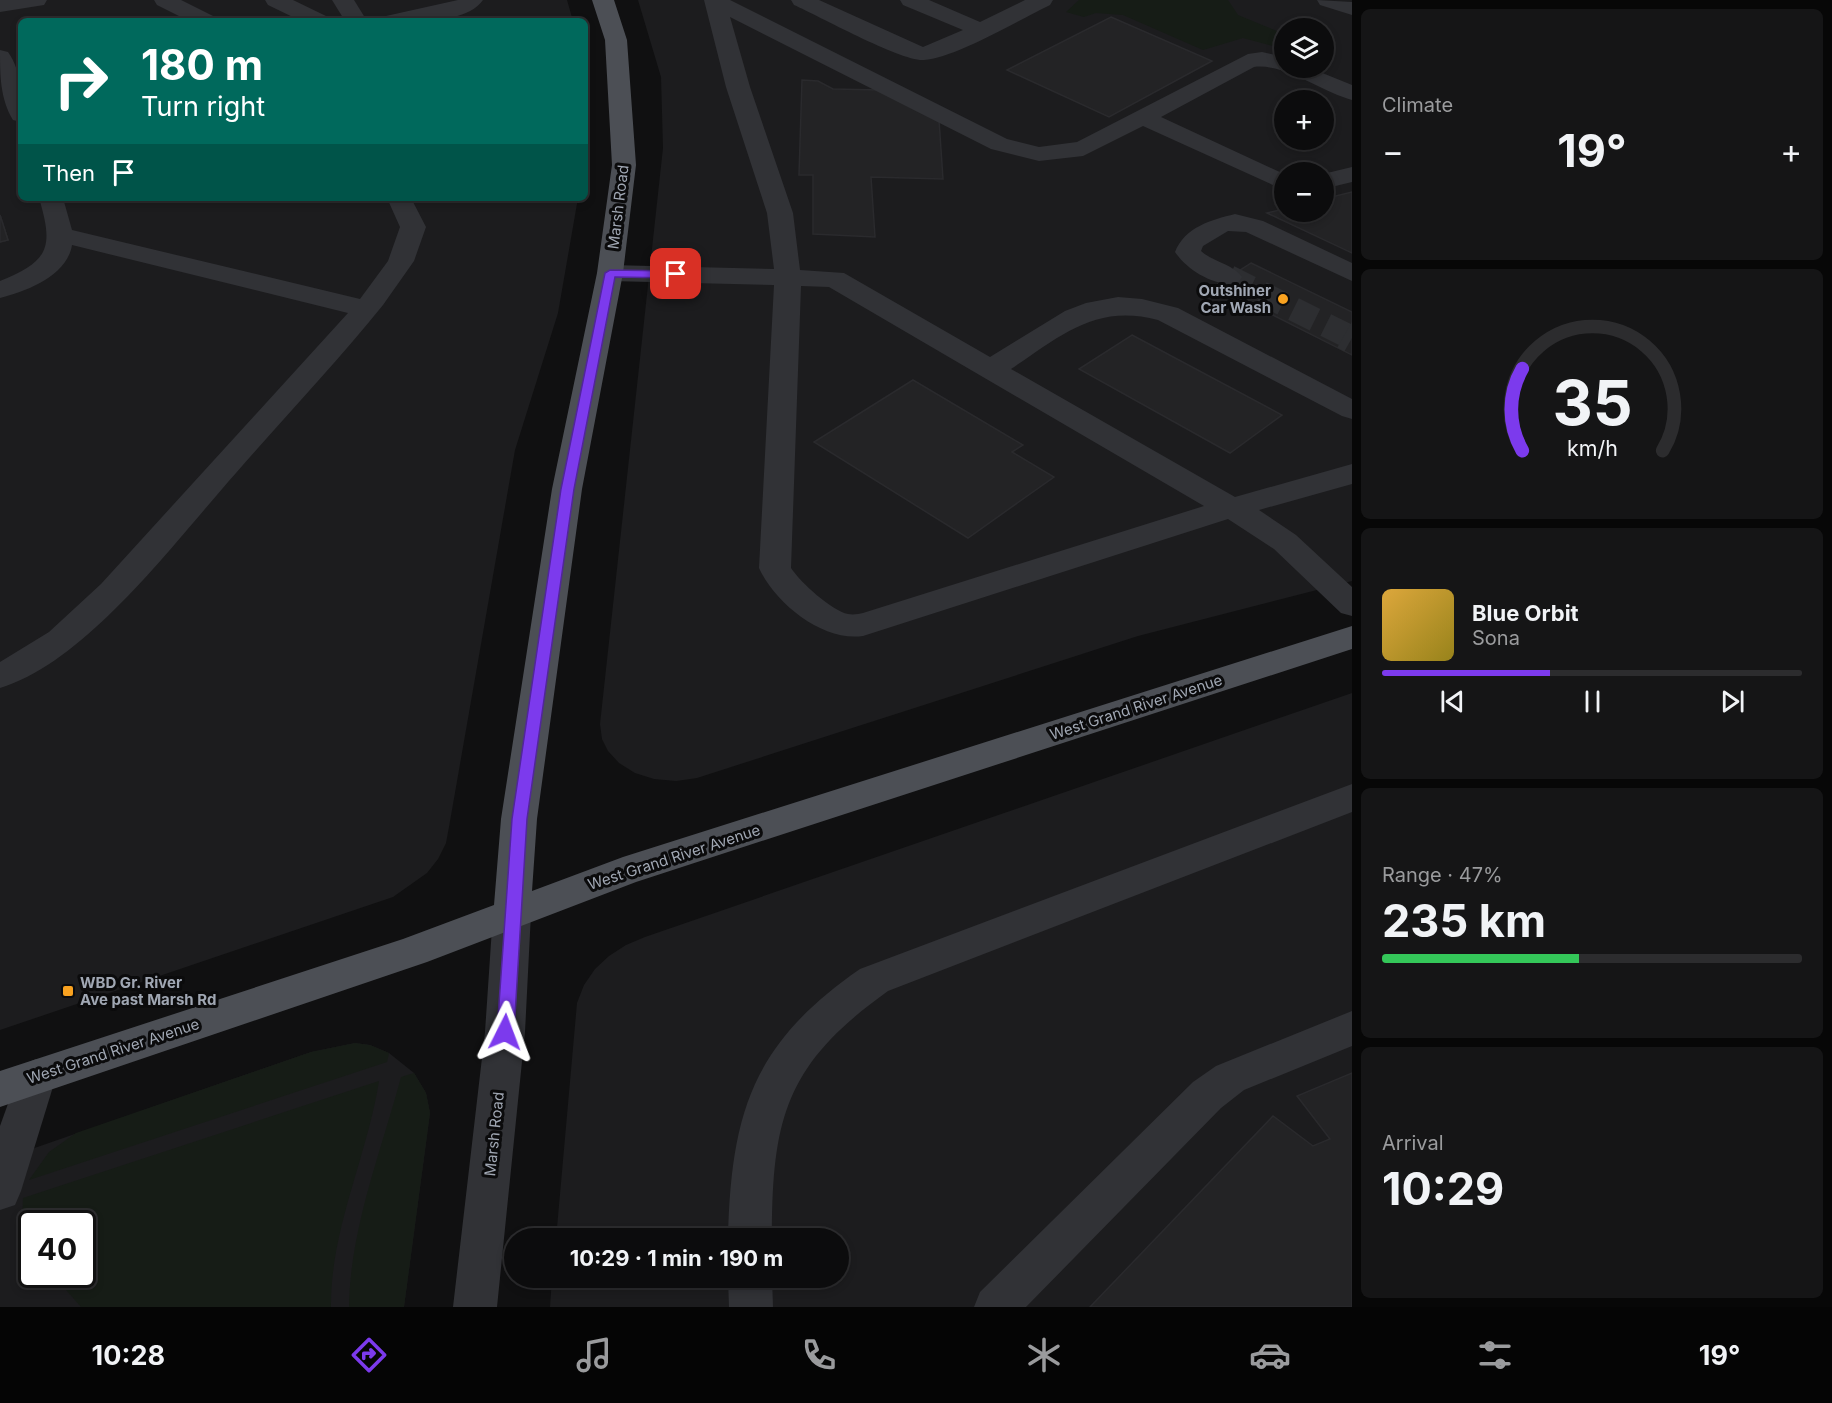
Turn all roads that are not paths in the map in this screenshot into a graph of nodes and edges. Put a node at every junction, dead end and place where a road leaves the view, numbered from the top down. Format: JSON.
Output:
{"nodes":[{"id":1,"x":36,"y":0,"type":"edge"},
{"id":2,"x":165,"y":0,"type":"edge"},
{"id":3,"x":276,"y":0,"type":"edge"},
{"id":4,"x":343,"y":0,"type":"edge"},
{"id":5,"x":472,"y":0,"type":"edge"},
{"id":6,"x":603,"y":0,"type":"edge"},
{"id":7,"x":802,"y":0,"type":"edge"},
{"id":8,"x":911,"y":0,"type":"edge"},
{"id":9,"x":998,"y":0,"type":"edge"},
{"id":10,"x":1042,"y":0,"type":"edge"},
{"id":11,"x":1328,"y":0,"type":"edge"},
{"id":12,"x":716,"y":1,"type":"edge"},
{"id":13,"x":0,"y":6,"type":"edge"},
{"id":14,"x":1352,"y":9,"type":"edge"},
{"id":15,"x":1021,"y":10,"type":"junction"},
{"id":16,"x":199,"y":18,"type":"edge"},
{"id":17,"x":312,"y":18,"type":"edge"},
{"id":18,"x":354,"y":18,"type":"edge"},
{"id":19,"x":409,"y":18,"type":"edge"},
{"id":20,"x":980,"y":30,"type":"junction"},
{"id":21,"x":0,"y":57,"type":"edge"},
{"id":22,"x":1274,"y":62,"type":"edge"},
{"id":23,"x":1316,"y":78,"type":"edge"},
{"id":24,"x":1352,"y":93,"type":"edge"},
{"id":25,"x":18,"y":106,"type":"edge"},
{"id":26,"x":1142,"y":117,"type":"junction"},
{"id":27,"x":1352,"y":174,"type":"edge"},
{"id":28,"x":1274,"y":178,"type":"edge"},
{"id":29,"x":1334,"y":179,"type":"edge"},
{"id":30,"x":52,"y":201,"type":"edge"},
{"id":31,"x":400,"y":201,"type":"edge"},
{"id":32,"x":63,"y":235,"type":"junction"},
{"id":33,"x":610,"y":273,"type":"junction"},
{"id":34,"x":1352,"y":273,"type":"edge"},
{"id":35,"x":788,"y":276,"type":"junction"},
{"id":36,"x":1229,"y":277,"type":"tunnel mouth"},
{"id":37,"x":0,"y":290,"type":"edge"},
{"id":38,"x":366,"y":309,"type":"junction"},
{"id":39,"x":991,"y":369,"type":"junction"},
{"id":40,"x":1352,"y":410,"type":"edge"},
{"id":41,"x":1352,"y":474,"type":"edge"},
{"id":42,"x":1233,"y":508,"type":"junction"},
{"id":43,"x":1351,"y":630,"type":"edge"},
{"id":44,"x":0,"y":676,"type":"edge"},
{"id":45,"x":1352,"y":798,"type":"edge"},
{"id":46,"x":512,"y":913,"type":"junction"},
{"id":47,"x":1352,"y":1028,"type":"edge"},
{"id":48,"x":18,"y":1083,"type":"edge"},
{"id":49,"x":0,"y":1191,"type":"edge"},
{"id":50,"x":750,"y":1228,"type":"edge"},
{"id":51,"x":750,"y":1288,"type":"edge"},
{"id":52,"x":1010,"y":1303,"type":"edge"},
{"id":53,"x":475,"y":1307,"type":"edge"},
{"id":54,"x":751,"y":1307,"type":"edge"}],
"edges":[{"from":1,"to":13,"type":"street"},
{"from":2,"to":16,"type":"street"},
{"from":3,"to":17,"type":"street"},
{"from":4,"to":18,"type":"street"},
{"from":5,"to":19,"type":"street"},
{"from":6,"to":33,"type":"main road","name":"Marsh Road"},
{"from":7,"to":20,"type":"street"},
{"from":8,"to":20,"type":"street"},
{"from":9,"to":15,"type":"street"},
{"from":10,"to":15,"type":"street"},
{"from":11,"to":14,"type":"street"},
{"from":12,"to":26,"type":"street"},
{"from":12,"to":35,"type":"street"},
{"from":15,"to":20,"type":"street"},
{"from":21,"to":25,"type":"street"},
{"from":22,"to":26,"type":"street"},
{"from":23,"to":24,"type":"street"},
{"from":26,"to":28,"type":"street"},
{"from":27,"to":29,"type":"street"},
{"from":30,"to":32,"type":"street"},
{"from":31,"to":38,"type":"street"},
{"from":32,"to":37,"type":"street"},
{"from":32,"to":38,"type":"street"},
{"from":33,"to":35,"type":"street"},
{"from":33,"to":46,"type":"main road","name":"Marsh Road"},
{"from":34,"to":36,"type":"street"},
{"from":35,"to":39,"type":"street"},
{"from":35,"to":42,"type":"street"},
{"from":38,"to":44,"type":"street"},
{"from":39,"to":40,"type":"street"},
{"from":39,"to":42,"type":"street"},
{"from":41,"to":42,"type":"street"},
{"from":42,"to":43,"type":"street"},
{"from":43,"to":46,"type":"main road","name":"West Grand River Avenue"},
{"from":45,"to":50,"type":"street"},
{"from":46,"to":48,"type":"main road","name":"West Grand River Avenue"},
{"from":46,"to":53,"type":"street","name":"Marsh Road"},
{"from":47,"to":52,"type":"street"},
{"from":48,"to":49,"type":"street"},
{"from":51,"to":54,"type":"street"}]}
